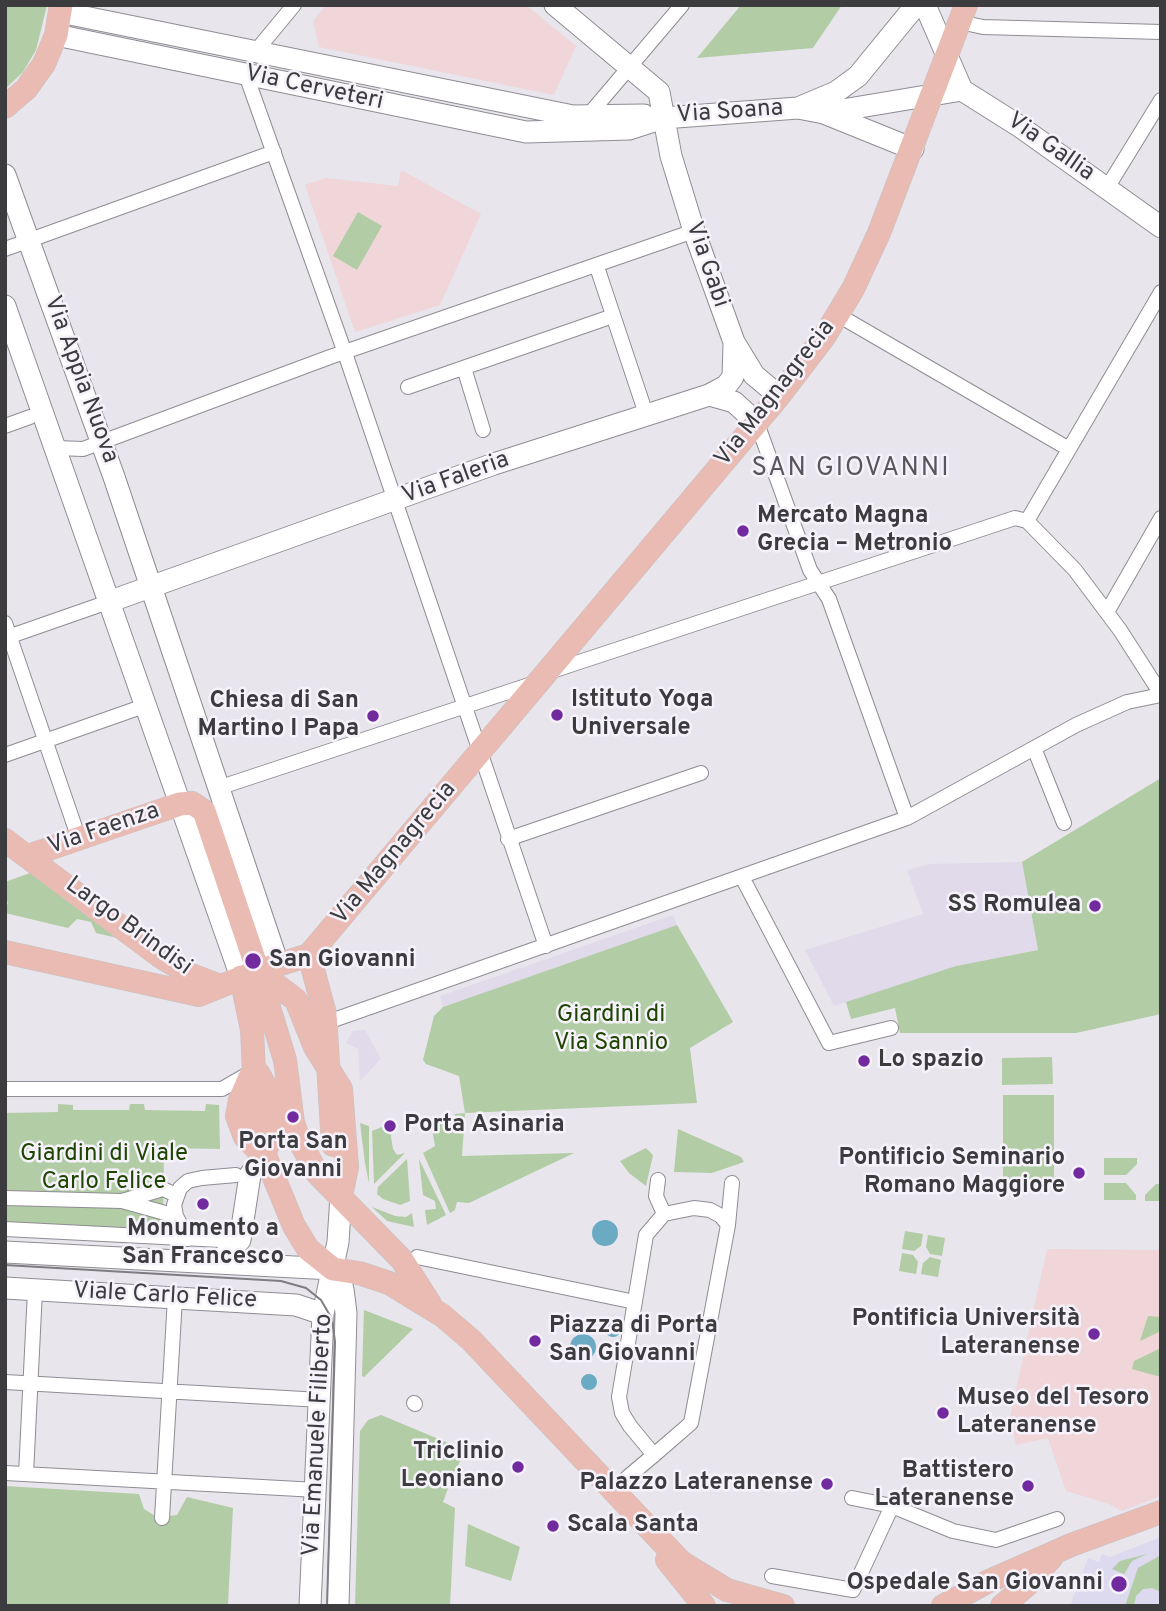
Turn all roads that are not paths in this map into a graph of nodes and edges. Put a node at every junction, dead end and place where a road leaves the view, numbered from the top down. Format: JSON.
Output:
{"nodes":[{"id":1,"x":294,"y":5,"type":"edge"},
{"id":2,"x":555,"y":5,"type":"edge"},
{"id":3,"x":681,"y":5,"type":"edge"},
{"id":4,"x":916,"y":5,"type":"edge"},
{"id":5,"x":926,"y":5,"type":"edge"},
{"id":6,"x":61,"y":8,"type":"edge"},
{"id":7,"x":963,"y":13,"type":"edge"},
{"id":8,"x":1161,"y":32,"type":"edge"},
{"id":9,"x":56,"y":35,"type":"junction"},
{"id":10,"x":256,"y":51,"type":"junction"},
{"id":11,"x":948,"y":54,"type":"junction"},
{"id":12,"x":289,"y":58,"type":"junction"},
{"id":13,"x":868,"y":66,"type":"junction"},
{"id":14,"x":629,"y":67,"type":"junction"},
{"id":15,"x":246,"y":75,"type":"junction"},
{"id":16,"x":284,"y":83,"type":"junction"},
{"id":17,"x":962,"y":90,"type":"junction"},
{"id":18,"x":932,"y":96,"type":"junction"},
{"id":19,"x":1161,"y":100,"type":"edge"},
{"id":20,"x":867,"y":104,"type":"junction"},
{"id":21,"x":823,"y":106,"type":"junction"},
{"id":22,"x":5,"y":107,"type":"edge"},
{"id":23,"x":548,"y":111,"type":"junction"},
{"id":24,"x":587,"y":117,"type":"junction"},
{"id":25,"x":663,"y":118,"type":"junction"},
{"id":26,"x":548,"y":133,"type":"junction"},
{"id":27,"x":877,"y":134,"type":"junction"},
{"id":28,"x":913,"y":149,"type":"junction"},
{"id":29,"x":274,"y":152,"type":"junction"},
{"id":30,"x":5,"y":175,"type":"edge"},
{"id":31,"x":1107,"y":188,"type":"junction"},
{"id":32,"x":1161,"y":227,"type":"edge"},
{"id":33,"x":694,"y":231,"type":"junction"},
{"id":34,"x":30,"y":240,"type":"junction"},
{"id":35,"x":5,"y":249,"type":"edge"},
{"id":36,"x":597,"y":267,"type":"junction"},
{"id":37,"x":1161,"y":292,"type":"edge"},
{"id":38,"x":5,"y":306,"type":"edge"},
{"id":39,"x":838,"y":315,"type":"junction"},
{"id":40,"x":613,"y":316,"type":"junction"},
{"id":41,"x":734,"y":342,"type":"junction"},
{"id":42,"x":345,"y":353,"type":"junction"},
{"id":43,"x":464,"y":368,"type":"junction"},
{"id":44,"x":408,"y":387,"type":"dead end"},
{"id":45,"x":709,"y":395,"type":"junction"},
{"id":46,"x":779,"y":396,"type":"junction"},
{"id":47,"x":646,"y":414,"type":"junction"},
{"id":48,"x":30,"y":417,"type":"dead end"},
{"id":49,"x":757,"y":422,"type":"junction"},
{"id":50,"x":5,"y":426,"type":"edge"},
{"id":51,"x":483,"y":430,"type":"dead end"},
{"id":52,"x":102,"y":442,"type":"junction"},
{"id":53,"x":56,"y":448,"type":"junction"},
{"id":54,"x":1069,"y":449,"type":"junction"},
{"id":55,"x":395,"y":501,"type":"junction"},
{"id":56,"x":1161,"y":518,"type":"edge"},
{"id":57,"x":1027,"y":521,"type":"junction"},
{"id":58,"x":819,"y":582,"type":"junction"},
{"id":59,"x":152,"y":586,"type":"junction"},
{"id":60,"x":111,"y":601,"type":"junction"},
{"id":61,"x":1107,"y":612,"type":"junction"},
{"id":62,"x":7,"y":632,"type":"edge"},
{"id":63,"x":542,"y":678,"type":"junction"},
{"id":64,"x":1161,"y":694,"type":"edge"},
{"id":65,"x":147,"y":705,"type":"junction"},
{"id":66,"x":465,"y":706,"type":"junction"},
{"id":67,"x":45,"y":739,"type":"junction"},
{"id":68,"x":1034,"y":748,"type":"junction"},
{"id":69,"x":480,"y":752,"type":"junction"},
{"id":70,"x":5,"y":754,"type":"edge"},
{"id":71,"x":701,"y":773,"type":"dead end"},
{"id":72,"x":221,"y":787,"type":"junction"},
{"id":73,"x":180,"y":804,"type":"junction"},
{"id":74,"x":907,"y":818,"type":"junction"},
{"id":75,"x":1064,"y":823,"type":"dead end"},
{"id":76,"x":79,"y":839,"type":"junction"},
{"id":77,"x":508,"y":839,"type":"junction"},
{"id":78,"x":5,"y":840,"type":"edge"},
{"id":79,"x":28,"y":856,"type":"junction"},
{"id":80,"x":742,"y":877,"type":"junction"},
{"id":81,"x":545,"y":946,"type":"junction"},
{"id":82,"x":5,"y":952,"type":"edge"},
{"id":83,"x":309,"y":955,"type":"junction"},
{"id":84,"x":255,"y":977,"type":"junction"},
{"id":85,"x":325,"y":1023,"type":"junction"},
{"id":86,"x":891,"y":1028,"type":"dead end"},
{"id":87,"x":254,"y":1067,"type":"junction"},
{"id":88,"x":328,"y":1068,"type":"junction"},
{"id":89,"x":5,"y":1089,"type":"edge"},
{"id":90,"x":264,"y":1154,"type":"junction"},
{"id":91,"x":236,"y":1175,"type":"dead end"},
{"id":92,"x":658,"y":1180,"type":"dead end"},
{"id":93,"x":732,"y":1183,"type":"dead end"},
{"id":94,"x":176,"y":1195,"type":"junction"},
{"id":95,"x":341,"y":1196,"type":"junction"},
{"id":96,"x":5,"y":1198,"type":"edge"},
{"id":97,"x":122,"y":1201,"type":"junction"},
{"id":98,"x":664,"y":1214,"type":"junction"},
{"id":99,"x":169,"y":1215,"type":"junction"},
{"id":100,"x":729,"y":1225,"type":"junction"},
{"id":101,"x":5,"y":1229,"type":"edge"},
{"id":102,"x":188,"y":1239,"type":"junction"},
{"id":103,"x":232,"y":1244,"type":"dead end"},
{"id":104,"x":5,"y":1252,"type":"edge"},
{"id":105,"x":416,"y":1257,"type":"dead end"},
{"id":106,"x":218,"y":1262,"type":"junction"},
{"id":107,"x":333,"y":1269,"type":"junction"},
{"id":108,"x":5,"y":1288,"type":"edge"},
{"id":109,"x":35,"y":1290,"type":"junction"},
{"id":110,"x":175,"y":1298,"type":"junction"},
{"id":111,"x":635,"y":1302,"type":"junction"},
{"id":112,"x":433,"y":1310,"type":"junction"},
{"id":113,"x":323,"y":1314,"type":"junction"},
{"id":114,"x":5,"y":1382,"type":"edge"},
{"id":115,"x":30,"y":1383,"type":"junction"},
{"id":116,"x":170,"y":1392,"type":"junction"},
{"id":117,"x":320,"y":1400,"type":"junction"},
{"id":118,"x":653,"y":1455,"type":"junction"},
{"id":119,"x":5,"y":1473,"type":"edge"},
{"id":120,"x":26,"y":1474,"type":"junction"},
{"id":121,"x":626,"y":1479,"type":"dead end"},
{"id":122,"x":165,"y":1483,"type":"junction"},
{"id":123,"x":317,"y":1490,"type":"junction"},
{"id":124,"x":852,"y":1498,"type":"dead end"},
{"id":125,"x":892,"y":1506,"type":"junction"},
{"id":126,"x":1161,"y":1513,"type":"edge"},
{"id":127,"x":162,"y":1518,"type":"dead end"},
{"id":128,"x":1057,"y":1519,"type":"dead end"},
{"id":129,"x":652,"y":1533,"type":"junction"},
{"id":130,"x":1054,"y":1554,"type":"junction"},
{"id":131,"x":772,"y":1576,"type":"dead end"},
{"id":132,"x":310,"y":1606,"type":"edge"},
{"id":133,"x":338,"y":1606,"type":"edge"},
{"id":134,"x":704,"y":1606,"type":"edge"},
{"id":135,"x":783,"y":1606,"type":"edge"},
{"id":136,"x":943,"y":1606,"type":"edge"},
{"id":137,"x":1002,"y":1606,"type":"edge"}],
"edges":[{"from":1,"to":10,"type":"street"},
{"from":2,"to":14,"type":"main road","name":"Via Gabi"},
{"from":3,"to":14,"type":"street"},
{"from":4,"to":13,"type":"main road"},
{"from":5,"to":7,"type":"main road"},
{"from":5,"to":11,"type":"main road"},
{"from":6,"to":9,"type":"main road"},
{"from":6,"to":10,"type":"main road","name":"Via Cerveteri"},
{"from":7,"to":8,"type":"street"},
{"from":7,"to":11,"type":"main road","name":"Via Magnagrecia"},
{"from":9,"to":15,"type":"main road","name":"Via Cerveteri"},
{"from":9,"to":22,"type":"main road"},
{"from":10,"to":12,"type":"main road","name":"Via Cerveteri"},
{"from":11,"to":17,"type":"main road"},
{"from":11,"to":18,"type":"main road","name":"Via Magnagrecia"},
{"from":12,"to":16,"type":"street"},
{"from":12,"to":23,"type":"main road","name":"Via Cerveteri"},
{"from":13,"to":20,"type":"main road"},
{"from":13,"to":21,"type":"main road"},
{"from":14,"to":24,"type":"street"},
{"from":14,"to":25,"type":"main road","name":"Via Gabi"},
{"from":15,"to":16,"type":"main road","name":"Via Cerveteri"},
{"from":15,"to":29,"type":"street"},
{"from":16,"to":26,"type":"main road","name":"Via Cerveteri"},
{"from":17,"to":18,"type":"main road"},
{"from":17,"to":31,"type":"main road","name":"Via Gallia"},
{"from":18,"to":20,"type":"main road"},
{"from":18,"to":28,"type":"main road","name":"Via Magnagrecia"},
{"from":19,"to":31,"type":"street"},
{"from":20,"to":21,"type":"main road"},
{"from":20,"to":27,"type":"main road"},
{"from":21,"to":25,"type":"main road","name":"Via Soana"},
{"from":21,"to":27,"type":"main road"},
{"from":23,"to":24,"type":"main road","name":"Via Cerveteri"},
{"from":23,"to":26,"type":"street"},
{"from":24,"to":25,"type":"main road","name":"Via Cerveteri"},
{"from":25,"to":26,"type":"main road","name":"Via Cerveteri"},
{"from":25,"to":33,"type":"main road","name":"Via Gabi"},
{"from":27,"to":28,"type":"main road"},
{"from":28,"to":39,"type":"main road","name":"Via Magnagrecia"},
{"from":29,"to":34,"type":"street"},
{"from":29,"to":42,"type":"street"},
{"from":30,"to":34,"type":"main road","name":"Via Appia Nuova"},
{"from":31,"to":32,"type":"main road","name":"Via Gallia"},
{"from":33,"to":36,"type":"street"},
{"from":33,"to":41,"type":"main road","name":"Via Gabi"},
{"from":34,"to":35,"type":"street"},
{"from":34,"to":52,"type":"main road","name":"Via Appia Nuova"},
{"from":36,"to":40,"type":"street"},
{"from":36,"to":42,"type":"street"},
{"from":37,"to":54,"type":"street"},
{"from":38,"to":53,"type":"main road","name":"Via Appia Nuova"},
{"from":39,"to":46,"type":"main road","name":"Via Magnagrecia"},
{"from":39,"to":54,"type":"street"},
{"from":40,"to":43,"type":"street"},
{"from":40,"to":47,"type":"street"},
{"from":41,"to":45,"type":"main road"},
{"from":41,"to":46,"type":"main road","name":"Via Gabi"},
{"from":42,"to":52,"type":"street"},
{"from":42,"to":55,"type":"street"},
{"from":43,"to":44,"type":"street"},
{"from":43,"to":51,"type":"street"},
{"from":45,"to":47,"type":"main road","name":"Via Faleria"},
{"from":45,"to":49,"type":"main road"},
{"from":46,"to":49,"type":"main road","name":"Via Magnagrecia"},
{"from":47,"to":55,"type":"main road","name":"Via Faleria"},
{"from":48,"to":50,"type":"street"},
{"from":49,"to":58,"type":"street"},
{"from":49,"to":63,"type":"main road","name":"Via Magnagrecia"},
{"from":52,"to":53,"type":"street"},
{"from":52,"to":59,"type":"main road","name":"Via Appia Nuova"},
{"from":53,"to":60,"type":"main road","name":"Via Appia Nuova"},
{"from":54,"to":57,"type":"street"},
{"from":55,"to":59,"type":"main road","name":"Via Faleria"},
{"from":55,"to":66,"type":"street"},
{"from":56,"to":61,"type":"street"},
{"from":57,"to":58,"type":"street"},
{"from":57,"to":61,"type":"street"},
{"from":58,"to":63,"type":"street"},
{"from":58,"to":74,"type":"street"},
{"from":59,"to":60,"type":"main road"},
{"from":59,"to":72,"type":"main road","name":"Via Appia Nuova"},
{"from":60,"to":62,"type":"street"},
{"from":60,"to":65,"type":"main road","name":"Via Appia Nuova"},
{"from":61,"to":64,"type":"street"},
{"from":62,"to":67,"type":"street"},
{"from":63,"to":66,"type":"street"},
{"from":63,"to":69,"type":"main road","name":"Via Magnagrecia"},
{"from":64,"to":68,"type":"street"},
{"from":65,"to":67,"type":"street"},
{"from":65,"to":73,"type":"main road","name":"Via Appia Nuova"},
{"from":66,"to":69,"type":"street"},
{"from":66,"to":72,"type":"street"},
{"from":67,"to":70,"type":"street"},
{"from":67,"to":76,"type":"street"},
{"from":68,"to":74,"type":"street"},
{"from":68,"to":75,"type":"street"},
{"from":69,"to":77,"type":"street"},
{"from":69,"to":83,"type":"main road","name":"Via Magnagrecia"},
{"from":71,"to":77,"type":"street"},
{"from":72,"to":84,"type":"main road","name":"Via Appia Nuova"},
{"from":73,"to":76,"type":"main road","name":"Via Faenza"},
{"from":73,"to":84,"type":"main road"},
{"from":74,"to":80,"type":"street"},
{"from":76,"to":79,"type":"main road","name":"Via Faenza"},
{"from":77,"to":81,"type":"street"},
{"from":78,"to":79,"type":"main road","name":"Largo Brindisi"},
{"from":79,"to":84,"type":"main road","name":"Largo Brindisi"},
{"from":80,"to":81,"type":"street"},
{"from":80,"to":86,"type":"street"},
{"from":81,"to":85,"type":"street"},
{"from":82,"to":84,"type":"main road","name":"Largo Brindisi"},
{"from":83,"to":84,"type":"main road"},
{"from":83,"to":85,"type":"main road"},
{"from":84,"to":87,"type":"main road"},
{"from":84,"to":88,"type":"main road"},
{"from":84,"to":95,"type":"main road"},
{"from":85,"to":88,"type":"main road"},
{"from":87,"to":89,"type":"street"},
{"from":87,"to":90,"type":"main road"},
{"from":87,"to":90,"type":"main road"},
{"from":87,"to":90,"type":"main road"},
{"from":88,"to":95,"type":"main road"},
{"from":88,"to":95,"type":"main road"},
{"from":90,"to":106,"type":"main road"},
{"from":90,"to":107,"type":"main road"},
{"from":91,"to":94,"type":"street"},
{"from":92,"to":98,"type":"street"},
{"from":93,"to":100,"type":"street"},
{"from":94,"to":97,"type":"street"},
{"from":94,"to":99,"type":"street"},
{"from":95,"to":107,"type":"main road"},
{"from":95,"to":112,"type":"main road"},
{"from":96,"to":97,"type":"street"},
{"from":97,"to":99,"type":"street"},
{"from":98,"to":100,"type":"street"},
{"from":98,"to":111,"type":"street"},
{"from":99,"to":102,"type":"street"},
{"from":100,"to":118,"type":"street"},
{"from":101,"to":102,"type":"street"},
{"from":102,"to":103,"type":"street"},
{"from":104,"to":106,"type":"main road","name":"Viale Carlo Felice"},
{"from":105,"to":111,"type":"street"},
{"from":106,"to":107,"type":"main road"},
{"from":107,"to":112,"type":"main road"},
{"from":107,"to":113,"type":"main road","name":"Via Emanuele Filiberto"},
{"from":107,"to":133,"type":"main road","name":"Via Emanuele Filiberto"},
{"from":108,"to":109,"type":"main road","name":"Viale Carlo Felice"},
{"from":109,"to":110,"type":"main road","name":"Viale Carlo Felice"},
{"from":109,"to":115,"type":"street"},
{"from":110,"to":113,"type":"main road","name":"Viale Carlo Felice"},
{"from":110,"to":116,"type":"street"},
{"from":111,"to":118,"type":"street"},
{"from":112,"to":129,"type":"main road"},
{"from":113,"to":117,"type":"main road","name":"Via Emanuele Filiberto"},
{"from":114,"to":115,"type":"street"},
{"from":115,"to":116,"type":"street"},
{"from":115,"to":120,"type":"street"},
{"from":116,"to":117,"type":"street"},
{"from":116,"to":122,"type":"street"},
{"from":117,"to":123,"type":"main road","name":"Via Emanuele Filiberto"},
{"from":118,"to":121,"type":"street"},
{"from":119,"to":120,"type":"street"},
{"from":120,"to":122,"type":"street"},
{"from":122,"to":123,"type":"street"},
{"from":122,"to":127,"type":"street"},
{"from":123,"to":132,"type":"main road","name":"Via Emanuele Filiberto"},
{"from":124,"to":125,"type":"street"},
{"from":125,"to":128,"type":"street"},
{"from":125,"to":131,"type":"street"},
{"from":126,"to":130,"type":"main road"},
{"from":129,"to":134,"type":"main road"},
{"from":129,"to":135,"type":"main road"},
{"from":130,"to":136,"type":"main road"},
{"from":130,"to":137,"type":"main road"}]}
